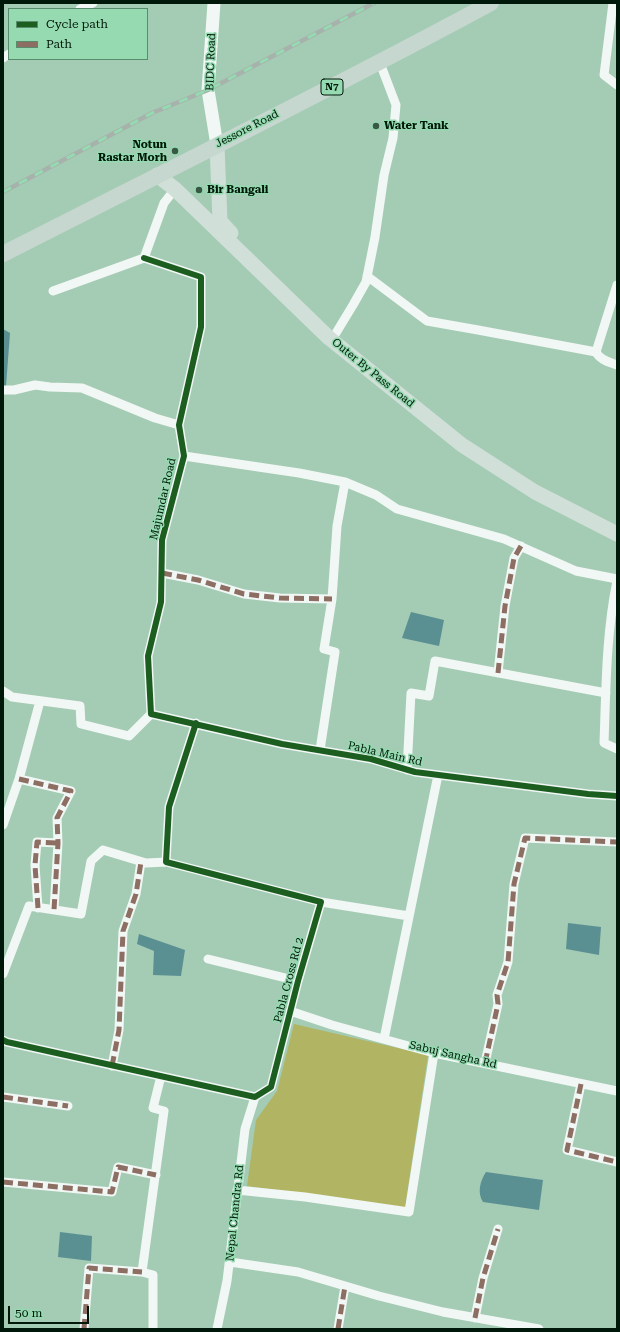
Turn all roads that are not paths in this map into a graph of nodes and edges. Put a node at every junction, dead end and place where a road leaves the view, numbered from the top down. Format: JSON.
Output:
{"nodes":[{"id":1,"x":94,"y":3,"type":"edge"},
{"id":2,"x":214,"y":3,"type":"edge"},
{"id":3,"x":491,"y":3,"type":"edge"},
{"id":4,"x":613,"y":3,"type":"edge"},
{"id":5,"x":82,"y":8,"type":"edge"},
{"id":6,"x":380,"y":63,"type":"junction"},
{"id":7,"x":617,"y":85,"type":"edge"},
{"id":8,"x":217,"y":144,"type":"junction"},
{"id":9,"x":157,"y":175,"type":"junction"},
{"id":10,"x":175,"y":189,"type":"junction"},
{"id":11,"x":3,"y":254,"type":"edge"},
{"id":12,"x":144,"y":258,"type":"junction"},
{"id":13,"x":367,"y":276,"type":"junction"},
{"id":14,"x":617,"y":285,"type":"edge"},
{"id":15,"x":53,"y":291,"type":"dead end"},
{"id":16,"x":336,"y":333,"type":"junction"},
{"id":17,"x":596,"y":352,"type":"junction"},
{"id":18,"x":617,"y":365,"type":"edge"},
{"id":19,"x":3,"y":390,"type":"edge"},
{"id":20,"x":179,"y":425,"type":"junction"},
{"id":21,"x":184,"y":456,"type":"junction"},
{"id":22,"x":344,"y":482,"type":"junction"},
{"id":23,"x":617,"y":526,"type":"edge"},
{"id":24,"x":617,"y":534,"type":"edge"},
{"id":25,"x":521,"y":546,"type":"junction"},
{"id":26,"x":162,"y":573,"type":"junction"},
{"id":27,"x":617,"y":580,"type":"edge"},
{"id":28,"x":332,"y":599,"type":"junction"},
{"id":29,"x":498,"y":673,"type":"junction"},
{"id":30,"x":3,"y":691,"type":"edge"},
{"id":31,"x":606,"y":693,"type":"junction"},
{"id":32,"x":40,"y":701,"type":"junction"},
{"id":33,"x":151,"y":714,"type":"junction"},
{"id":34,"x":196,"y":723,"type":"junction"},
{"id":35,"x":617,"y":749,"type":"edge"},
{"id":36,"x":320,"y":750,"type":"junction"},
{"id":37,"x":407,"y":770,"type":"junction"},
{"id":38,"x":438,"y":775,"type":"junction"},
{"id":39,"x":19,"y":779,"type":"junction"},
{"id":40,"x":617,"y":796,"type":"edge"},
{"id":41,"x":3,"y":825,"type":"edge"},
{"id":42,"x":617,"y":842,"type":"edge"},
{"id":43,"x":58,"y":844,"type":"junction"},
{"id":44,"x":141,"y":862,"type":"junction"},
{"id":45,"x":166,"y":862,"type":"junction"},
{"id":46,"x":321,"y":902,"type":"junction"},
{"id":47,"x":38,"y":908,"type":"junction"},
{"id":48,"x":54,"y":910,"type":"junction"},
{"id":49,"x":409,"y":916,"type":"junction"},
{"id":50,"x":208,"y":959,"type":"dead end"},
{"id":51,"x":3,"y":974,"type":"edge"},
{"id":52,"x":298,"y":981,"type":"junction"},
{"id":53,"x":290,"y":1011,"type":"junction"},
{"id":54,"x":384,"y":1039,"type":"junction"},
{"id":55,"x":3,"y":1040,"type":"edge"},
{"id":56,"x":434,"y":1052,"type":"junction"},
{"id":57,"x":485,"y":1063,"type":"junction"},
{"id":58,"x":112,"y":1066,"type":"junction"},
{"id":59,"x":161,"y":1076,"type":"junction"},
{"id":60,"x":582,"y":1084,"type":"junction"},
{"id":61,"x":617,"y":1091,"type":"edge"},
{"id":62,"x":3,"y":1096,"type":"edge"},
{"id":63,"x":255,"y":1097,"type":"junction"},
{"id":64,"x":68,"y":1106,"type":"dead end"},
{"id":65,"x":617,"y":1162,"type":"edge"},
{"id":66,"x":156,"y":1175,"type":"junction"},
{"id":67,"x":3,"y":1182,"type":"edge"},
{"id":68,"x":237,"y":1190,"type":"junction"},
{"id":69,"x":498,"y":1229,"type":"dead end"},
{"id":70,"x":230,"y":1262,"type":"junction"},
{"id":71,"x":142,"y":1272,"type":"junction"},
{"id":72,"x":345,"y":1286,"type":"junction"},
{"id":73,"x":475,"y":1318,"type":"junction"},
{"id":74,"x":84,"y":1329,"type":"edge"},
{"id":75,"x":153,"y":1329,"type":"edge"},
{"id":76,"x":217,"y":1329,"type":"edge"},
{"id":77,"x":338,"y":1329,"type":"edge"},
{"id":78,"x":539,"y":1329,"type":"edge"}],
"edges":[{"from":1,"to":5,"type":"street"},
{"from":2,"to":8,"type":"main road","name":"BIDC Road"},
{"from":3,"to":6,"type":"highway","name":"Jessore Road","number":"N7"},
{"from":4,"to":7,"type":"street"},
{"from":6,"to":8,"type":"highway","name":"Jessore Road","number":"N7"},
{"from":6,"to":13,"type":"street"},
{"from":8,"to":9,"type":"highway","name":"Jessore Road","number":"N7"},
{"from":8,"to":16,"type":"main road","name":"Outer By Pass Road"},
{"from":9,"to":10,"type":"main road","name":"Outer By Pass Road"},
{"from":9,"to":11,"type":"highway","name":"Jessore Road","number":"N7"},
{"from":10,"to":12,"type":"street"},
{"from":10,"to":24,"type":"main road","name":"Outer By Pass Road"},
{"from":12,"to":15,"type":"street"},
{"from":12,"to":20,"type":"street","name":"Majumdar Road"},
{"from":13,"to":16,"type":"street"},
{"from":13,"to":17,"type":"street"},
{"from":14,"to":17,"type":"street"},
{"from":16,"to":23,"type":"main road","name":"Outer By Pass Road"},
{"from":17,"to":18,"type":"street"},
{"from":19,"to":20,"type":"street"},
{"from":20,"to":21,"type":"street","name":"Majumdar Road"},
{"from":21,"to":22,"type":"street"},
{"from":21,"to":26,"type":"street","name":"Majumdar Road"},
{"from":22,"to":25,"type":"street"},
{"from":22,"to":28,"type":"street"},
{"from":25,"to":27,"type":"street"},
{"from":25,"to":29,"type":"street"},
{"from":26,"to":28,"type":"street"},
{"from":26,"to":33,"type":"street","name":"Majumdar Road"},
{"from":27,"to":31,"type":"street"},
{"from":28,"to":36,"type":"street"},
{"from":29,"to":31,"type":"street"},
{"from":29,"to":37,"type":"street"},
{"from":30,"to":32,"type":"street"},
{"from":31,"to":35,"type":"street"},
{"from":32,"to":33,"type":"street"},
{"from":32,"to":39,"type":"street"},
{"from":33,"to":34,"type":"street","name":"Pabla Main Rd"},
{"from":34,"to":36,"type":"street","name":"Pabla Main Rd"},
{"from":34,"to":45,"type":"street"},
{"from":36,"to":37,"type":"street","name":"Pabla Main Rd"},
{"from":37,"to":38,"type":"street","name":"Pabla Main Rd"},
{"from":38,"to":40,"type":"street","name":"Pabla Main Rd"},
{"from":38,"to":49,"type":"street"},
{"from":39,"to":41,"type":"street"},
{"from":39,"to":43,"type":"street"},
{"from":42,"to":57,"type":"street"},
{"from":43,"to":47,"type":"street"},
{"from":43,"to":48,"type":"street"},
{"from":44,"to":45,"type":"street"},
{"from":44,"to":48,"type":"street"},
{"from":44,"to":58,"type":"street"},
{"from":45,"to":46,"type":"street"},
{"from":46,"to":49,"type":"street"},
{"from":46,"to":52,"type":"street","name":"Pabla Cross Rd 2"},
{"from":47,"to":48,"type":"street"},
{"from":47,"to":51,"type":"street"},
{"from":49,"to":54,"type":"street"},
{"from":50,"to":52,"type":"street"},
{"from":52,"to":53,"type":"street","name":"Pabla Cross Rd 2"},
{"from":53,"to":54,"type":"street","name":"Sabuj Sangha Rd"},
{"from":53,"to":63,"type":"street","name":"Pabla Cross Rd 2"},
{"from":54,"to":56,"type":"street","name":"Sabuj Sangha Rd"},
{"from":55,"to":58,"type":"street"},
{"from":56,"to":57,"type":"street","name":"Sabuj Sangha Rd"},
{"from":56,"to":68,"type":"street"},
{"from":57,"to":60,"type":"street","name":"Sabuj Sangha Rd"},
{"from":58,"to":59,"type":"street"},
{"from":59,"to":63,"type":"street"},
{"from":59,"to":66,"type":"street"},
{"from":60,"to":61,"type":"street","name":"Sabuj Sangha Rd"},
{"from":60,"to":65,"type":"street"},
{"from":62,"to":64,"type":"street"},
{"from":63,"to":68,"type":"street","name":"Nepal Chandra Rd"},
{"from":66,"to":67,"type":"street"},
{"from":66,"to":71,"type":"street"},
{"from":68,"to":70,"type":"street","name":"Nepal Chandra Rd"},
{"from":69,"to":73,"type":"street"},
{"from":70,"to":72,"type":"street"},
{"from":70,"to":76,"type":"street","name":"Nepal Chandra Rd"},
{"from":71,"to":74,"type":"street"},
{"from":71,"to":75,"type":"street"},
{"from":72,"to":73,"type":"street"},
{"from":72,"to":77,"type":"street"},
{"from":73,"to":78,"type":"street"}]}
